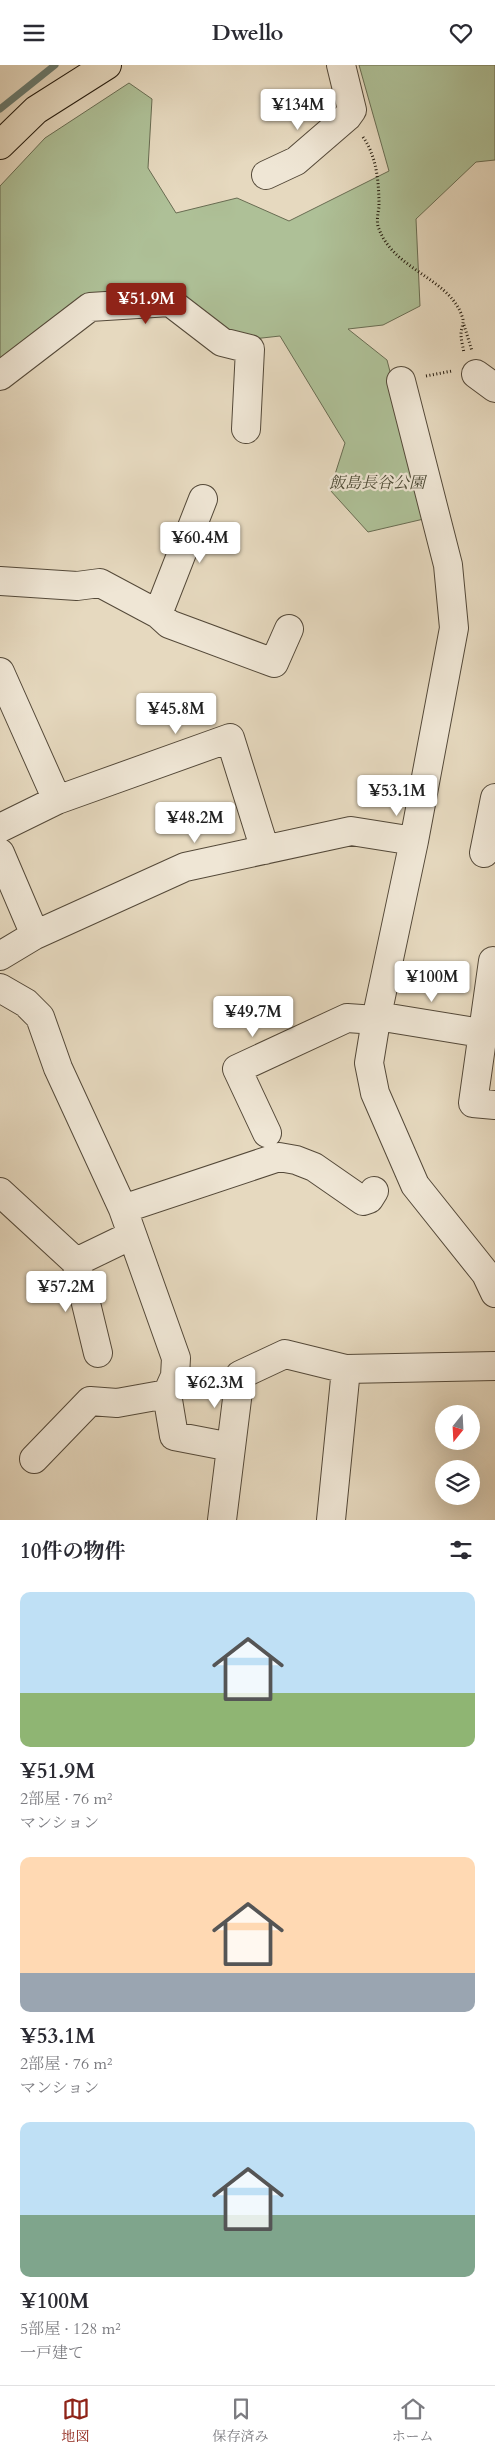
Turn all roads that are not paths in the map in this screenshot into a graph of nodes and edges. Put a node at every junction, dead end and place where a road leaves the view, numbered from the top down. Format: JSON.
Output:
{"nodes":[{"id":1,"x":108,"y":65,"type":"edge"},
{"id":2,"x":341,"y":65,"type":"edge"},
{"id":3,"x":0,"y":145,"type":"edge"},
{"id":4,"x":266,"y":175,"type":"dead end"},
{"id":5,"x":0,"y":376,"type":"edge"},
{"id":6,"x":401,"y":381,"type":"road end"},
{"id":7,"x":246,"y":429,"type":"dead end"},
{"id":8,"x":203,"y":499,"type":"dead end"},
{"id":9,"x":0,"y":581,"type":"edge"},
{"id":10,"x":158,"y":614,"type":"junction"},
{"id":11,"x":289,"y":629,"type":"dead end"},
{"id":12,"x":0,"y":672,"type":"edge"},
{"id":13,"x":495,"y":798,"type":"edge"},
{"id":14,"x":57,"y":800,"type":"junction"},
{"id":15,"x":0,"y":828,"type":"edge"},
{"id":16,"x":414,"y":841,"type":"junction"},
{"id":17,"x":265,"y":850,"type":"junction"},
{"id":18,"x":0,"y":853,"type":"edge"},
{"id":19,"x":484,"y":853,"type":"dead end"},
{"id":20,"x":35,"y":935,"type":"junction"},
{"id":21,"x":0,"y":956,"type":"edge"},
{"id":22,"x":492,"y":961,"type":"dead end"},
{"id":23,"x":0,"y":988,"type":"edge"},
{"id":24,"x":376,"y":1018,"type":"junction"},
{"id":25,"x":481,"y":1033,"type":"junction"},
{"id":26,"x":495,"y":1105,"type":"edge"},
{"id":27,"x":267,"y":1133,"type":"dead end"},
{"id":28,"x":374,"y":1191,"type":"dead end"},
{"id":29,"x":0,"y":1192,"type":"edge"},
{"id":30,"x":122,"y":1209,"type":"junction"},
{"id":31,"x":132,"y":1235,"type":"junction"},
{"id":32,"x":76,"y":1262,"type":"junction"},
{"id":33,"x":492,"y":1278,"type":"edge"},
{"id":34,"x":98,"y":1353,"type":"dead end"},
{"id":35,"x":495,"y":1366,"type":"edge"},
{"id":36,"x":346,"y":1369,"type":"junction"},
{"id":37,"x":167,"y":1395,"type":"junction"},
{"id":38,"x":232,"y":1447,"type":"junction"},
{"id":39,"x":34,"y":1459,"type":"dead end"},
{"id":40,"x":222,"y":1520,"type":"edge"},
{"id":41,"x":331,"y":1520,"type":"edge"}],
"edges":[{"from":1,"to":3,"type":"main road"},
{"from":2,"to":4,"type":"street"},
{"from":5,"to":7,"type":"street"},
{"from":6,"to":16,"type":"street"},
{"from":8,"to":10,"type":"street"},
{"from":9,"to":10,"type":"street"},
{"from":10,"to":11,"type":"street"},
{"from":12,"to":14,"type":"street"},
{"from":13,"to":19,"type":"street"},
{"from":14,"to":15,"type":"street"},
{"from":14,"to":17,"type":"street"},
{"from":16,"to":17,"type":"street"},
{"from":16,"to":24,"type":"street"},
{"from":17,"to":20,"type":"street"},
{"from":18,"to":20,"type":"street"},
{"from":20,"to":21,"type":"street"},
{"from":22,"to":25,"type":"street"},
{"from":23,"to":30,"type":"street"},
{"from":24,"to":25,"type":"street"},
{"from":24,"to":27,"type":"street"},
{"from":24,"to":33,"type":"street"},
{"from":25,"to":26,"type":"street"},
{"from":28,"to":30,"type":"street"},
{"from":29,"to":32,"type":"street"},
{"from":30,"to":31,"type":"street"},
{"from":31,"to":32,"type":"street"},
{"from":31,"to":37,"type":"street"},
{"from":32,"to":34,"type":"street"},
{"from":35,"to":36,"type":"street"},
{"from":36,"to":38,"type":"street"},
{"from":36,"to":41,"type":"street"},
{"from":37,"to":38,"type":"street"},
{"from":37,"to":39,"type":"street"},
{"from":38,"to":40,"type":"street"}]}
